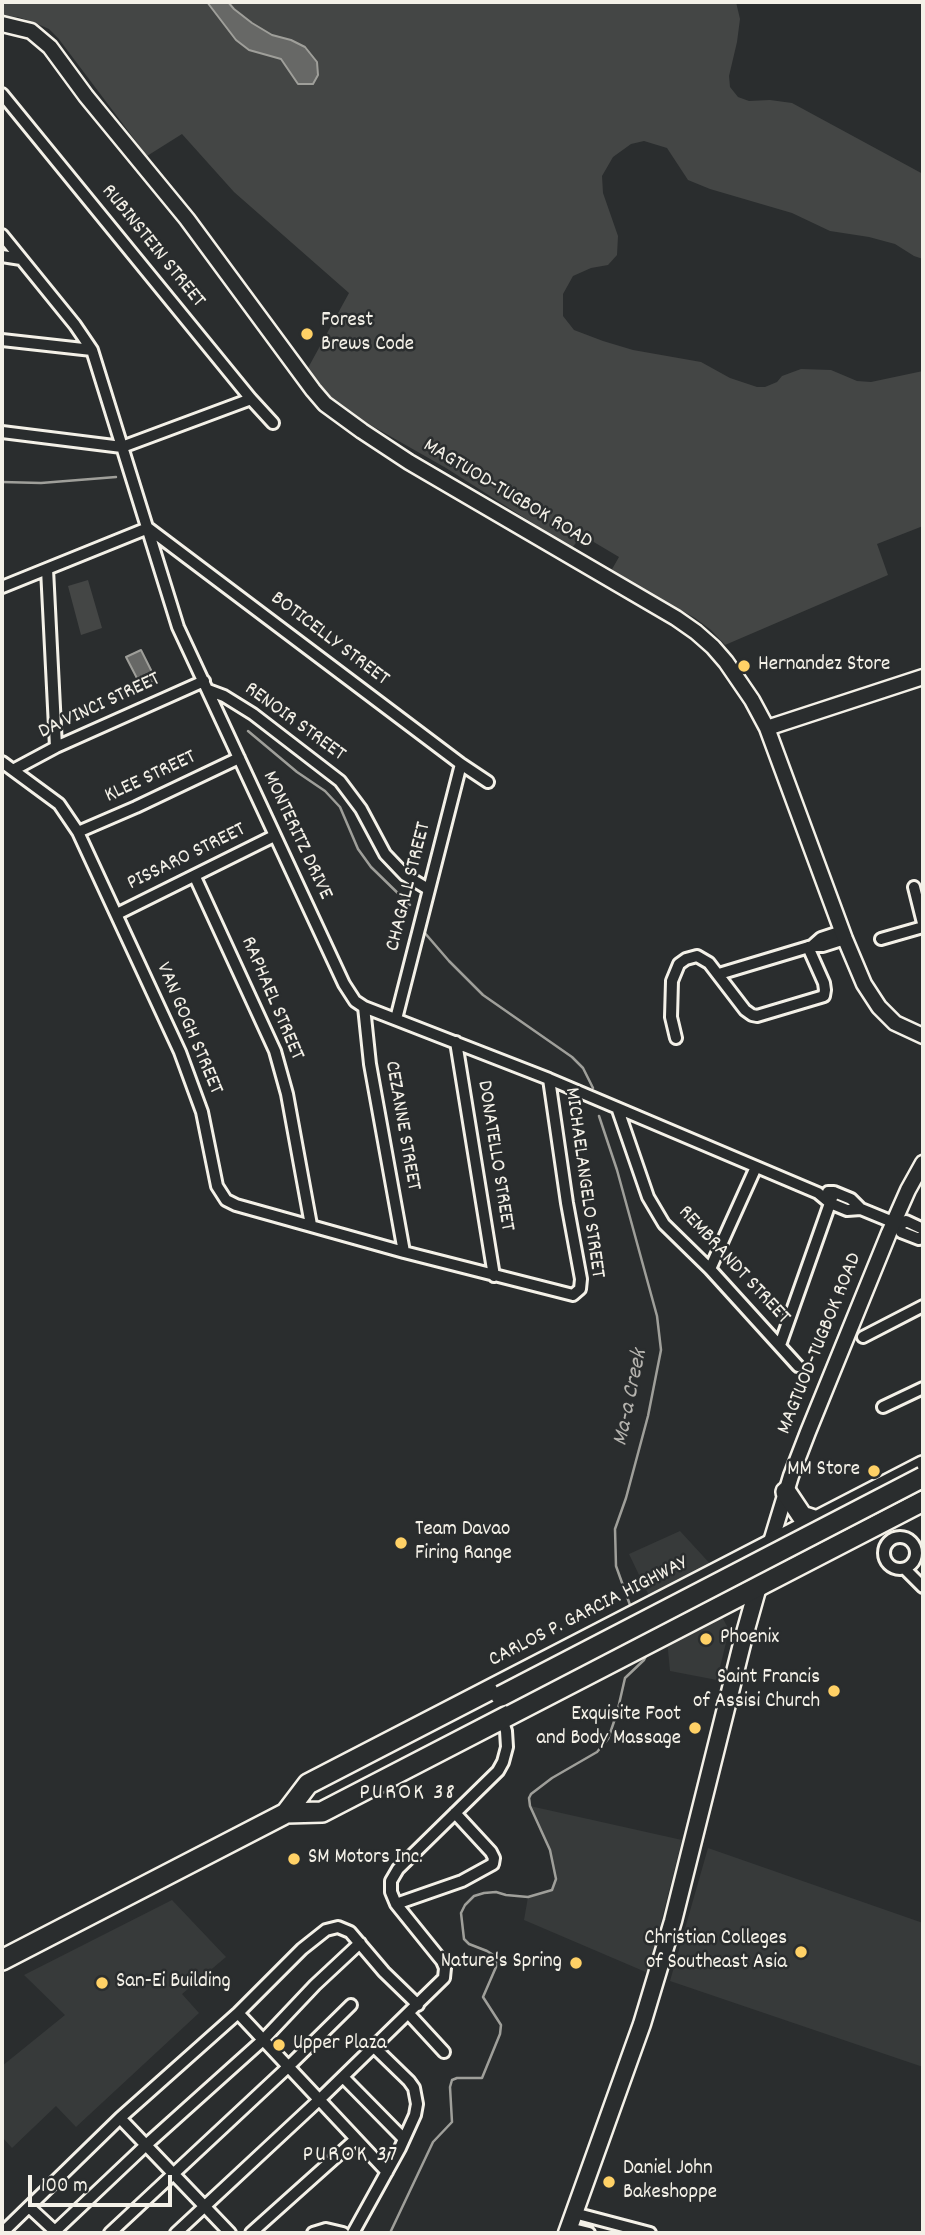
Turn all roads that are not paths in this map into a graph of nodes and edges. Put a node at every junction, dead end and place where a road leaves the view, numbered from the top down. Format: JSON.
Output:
{"nodes":[{"id":1,"x":2,"y":24,"type":"edge"},
{"id":2,"x":2,"y":94,"type":"edge"},
{"id":3,"x":2,"y":235,"type":"edge"},
{"id":4,"x":2,"y":256,"type":"edge"},
{"id":5,"x":21,"y":258,"type":"junction"},
{"id":6,"x":2,"y":340,"type":"edge"},
{"id":7,"x":92,"y":350,"type":"junction"},
{"id":8,"x":251,"y":399,"type":"junction"},
{"id":9,"x":273,"y":423,"type":"dead end"},
{"id":10,"x":2,"y":432,"type":"edge"},
{"id":11,"x":122,"y":447,"type":"junction"},
{"id":12,"x":148,"y":528,"type":"junction"},
{"id":13,"x":47,"y":569,"type":"junction"},
{"id":14,"x":2,"y":587,"type":"edge"},
{"id":15,"x":923,"y":677,"type":"edge"},
{"id":16,"x":206,"y":686,"type":"junction"},
{"id":17,"x":767,"y":728,"type":"junction"},
{"id":18,"x":56,"y":747,"type":"junction"},
{"id":19,"x":239,"y":758,"type":"junction"},
{"id":20,"x":2,"y":762,"type":"edge"},
{"id":21,"x":461,"y":764,"type":"junction"},
{"id":22,"x":13,"y":770,"type":"junction"},
{"id":23,"x":488,"y":782,"type":"dead end"},
{"id":24,"x":78,"y":832,"type":"junction"},
{"id":25,"x":274,"y":836,"type":"junction"},
{"id":26,"x":195,"y":877,"type":"junction"},
{"id":27,"x":914,"y":887,"type":"dead end"},
{"id":28,"x":428,"y":889,"type":"junction"},
{"id":29,"x":117,"y":914,"type":"junction"},
{"id":30,"x":923,"y":925,"type":"edge"},
{"id":31,"x":844,"y":935,"type":"junction"},
{"id":32,"x":881,"y":939,"type":"dead end"},
{"id":33,"x":810,"y":946,"type":"junction"},
{"id":34,"x":719,"y":974,"type":"junction"},
{"id":35,"x":363,"y":1007,"type":"junction"},
{"id":36,"x":396,"y":1019,"type":"junction"},
{"id":37,"x":923,"y":1037,"type":"edge"},
{"id":38,"x":676,"y":1038,"type":"dead end"},
{"id":39,"x":456,"y":1042,"type":"junction"},
{"id":40,"x":549,"y":1079,"type":"junction"},
{"id":41,"x":618,"y":1110,"type":"junction"},
{"id":42,"x":923,"y":1163,"type":"edge"},
{"id":43,"x":756,"y":1167,"type":"junction"},
{"id":44,"x":832,"y":1198,"type":"junction"},
{"id":45,"x":897,"y":1224,"type":"junction"},
{"id":46,"x":311,"y":1225,"type":"junction"},
{"id":47,"x":923,"y":1229,"type":"edge"},
{"id":48,"x":923,"y":1236,"type":"edge"},
{"id":49,"x":404,"y":1252,"type":"junction"},
{"id":50,"x":710,"y":1269,"type":"junction"},
{"id":51,"x":494,"y":1276,"type":"junction"},
{"id":52,"x":577,"y":1292,"type":"joint"},
{"id":53,"x":923,"y":1306,"type":"edge"},
{"id":54,"x":863,"y":1336,"type":"dead end"},
{"id":55,"x":780,"y":1345,"type":"junction"},
{"id":56,"x":798,"y":1366,"type":"dead end"},
{"id":57,"x":923,"y":1388,"type":"edge"},
{"id":58,"x":883,"y":1407,"type":"dead end"},
{"id":59,"x":921,"y":1474,"type":"edge"},
{"id":60,"x":923,"y":1490,"type":"edge"},
{"id":61,"x":786,"y":1492,"type":"junction"},
{"id":62,"x":870,"y":1493,"type":"junction"},
{"id":63,"x":923,"y":1501,"type":"edge"},
{"id":64,"x":817,"y":1521,"type":"junction"},
{"id":65,"x":889,"y":1530,"type":"junction"},
{"id":66,"x":847,"y":1541,"type":"junction"},
{"id":67,"x":770,"y":1545,"type":"junction"},
{"id":68,"x":817,"y":1557,"type":"junction"},
{"id":69,"x":915,"y":1561,"type":"junction"},
{"id":70,"x":905,"y":1569,"type":"junction"},
{"id":71,"x":923,"y":1570,"type":"edge"},
{"id":72,"x":706,"y":1578,"type":"junction"},
{"id":73,"x":758,"y":1587,"type":"junction"},
{"id":74,"x":923,"y":1587,"type":"edge"},
{"id":75,"x":663,"y":1600,"type":"junction"},
{"id":76,"x":720,"y":1606,"type":"junction"},
{"id":77,"x":618,"y":1624,"type":"junction"},
{"id":78,"x":678,"y":1628,"type":"junction"},
{"id":79,"x":569,"y":1649,"type":"junction"},
{"id":80,"x":633,"y":1651,"type":"junction"},
{"id":81,"x":516,"y":1676,"type":"junction"},
{"id":82,"x":583,"y":1677,"type":"junction"},
{"id":83,"x":531,"y":1704,"type":"junction"},
{"id":84,"x":503,"y":1707,"type":"junction"},
{"id":85,"x":293,"y":1810,"type":"junction"},
{"id":86,"x":455,"y":1813,"type":"junction"},
{"id":87,"x":396,"y":1904,"type":"junction"},
{"id":88,"x":360,"y":1943,"type":"junction"},
{"id":89,"x":2,"y":1960,"type":"edge"},
{"id":90,"x":418,"y":2005,"type":"junction"},
{"id":91,"x":351,"y":2006,"type":"dead end"},
{"id":92,"x":238,"y":2012,"type":"junction"},
{"id":93,"x":409,"y":2014,"type":"junction"},
{"id":94,"x":263,"y":2040,"type":"junction"},
{"id":95,"x":373,"y":2046,"type":"junction"},
{"id":96,"x":444,"y":2052,"type":"dead end"},
{"id":97,"x":289,"y":2066,"type":"junction"},
{"id":98,"x":343,"y":2077,"type":"junction"},
{"id":99,"x":320,"y":2099,"type":"junction"},
{"id":100,"x":120,"y":2119,"type":"junction"},
{"id":101,"x":356,"y":2139,"type":"junction"},
{"id":102,"x":404,"y":2139,"type":"junction"},
{"id":103,"x":146,"y":2145,"type":"junction"},
{"id":104,"x":387,"y":2172,"type":"junction"},
{"id":105,"x":174,"y":2174,"type":"junction"},
{"id":106,"x":205,"y":2206,"type":"junction"},
{"id":107,"x":29,"y":2207,"type":"junction"},
{"id":108,"x":570,"y":2225,"type":"edge"},
{"id":109,"x":55,"y":2232,"type":"edge"},
{"id":110,"x":2,"y":2233,"type":"edge"},
{"id":111,"x":110,"y":2233,"type":"edge"},
{"id":112,"x":176,"y":2233,"type":"edge"},
{"id":113,"x":230,"y":2233,"type":"edge"},
{"id":114,"x":251,"y":2233,"type":"edge"},
{"id":115,"x":314,"y":2233,"type":"edge"},
{"id":116,"x":343,"y":2233,"type":"edge"},
{"id":117,"x":353,"y":2233,"type":"edge"},
{"id":118,"x":589,"y":2233,"type":"edge"},
{"id":119,"x":650,"y":2233,"type":"edge"}],
"edges":[{"from":1,"to":17,"type":"main road","name":"MAGTUOD-TUGBOK ROAD"},
{"from":2,"to":8,"type":"street","name":"RUBINSTEIN STREET"},
{"from":3,"to":5,"type":"street","name":"MONTERITZ DRIVE"},
{"from":4,"to":5,"type":"street"},
{"from":5,"to":7,"type":"street","name":"MONTERITZ DRIVE"},
{"from":6,"to":7,"type":"street"},
{"from":7,"to":11,"type":"street","name":"MONTERITZ DRIVE"},
{"from":8,"to":9,"type":"street","name":"RUBINSTEIN STREET"},
{"from":8,"to":11,"type":"street"},
{"from":10,"to":11,"type":"street"},
{"from":11,"to":12,"type":"street","name":"MONTERITZ DRIVE"},
{"from":12,"to":13,"type":"street"},
{"from":12,"to":16,"type":"street","name":"MONTERITZ DRIVE"},
{"from":12,"to":21,"type":"street","name":"BOTICELLY STREET"},
{"from":13,"to":14,"type":"street"},
{"from":13,"to":18,"type":"street"},
{"from":15,"to":17,"type":"main road"},
{"from":16,"to":18,"type":"street","name":"DA VINCI STREET"},
{"from":16,"to":19,"type":"street","name":"MONTERITZ DRIVE"},
{"from":16,"to":28,"type":"street","name":"RENOIR STREET"},
{"from":17,"to":31,"type":"main road","name":"MAGTUOD-TUGBOK ROAD"},
{"from":18,"to":22,"type":"street","name":"DA VINCI STREET"},
{"from":19,"to":24,"type":"street","name":"KLEE STREET"},
{"from":19,"to":25,"type":"street","name":"MONTERITZ DRIVE"},
{"from":20,"to":22,"type":"street","name":"VAN GOGH STREET"},
{"from":21,"to":23,"type":"street","name":"BOTICELLY STREET"},
{"from":21,"to":28,"type":"street","name":"CHAGALL STREET"},
{"from":22,"to":24,"type":"street","name":"VAN GOGH STREET"},
{"from":24,"to":29,"type":"street","name":"VAN GOGH STREET"},
{"from":25,"to":26,"type":"street","name":"PISSARO STREET"},
{"from":25,"to":35,"type":"street","name":"MONTERITZ DRIVE"},
{"from":26,"to":29,"type":"street","name":"PISSARO STREET"},
{"from":26,"to":46,"type":"street","name":"RAPHAEL STREET"},
{"from":27,"to":30,"type":"street"},
{"from":28,"to":36,"type":"street","name":"CHAGALL STREET"},
{"from":29,"to":46,"type":"street","name":"VAN GOGH STREET"},
{"from":30,"to":32,"type":"street"},
{"from":31,"to":33,"type":"street"},
{"from":31,"to":37,"type":"main road","name":"MAGTUOD-TUGBOK ROAD"},
{"from":33,"to":34,"type":"street"},
{"from":33,"to":34,"type":"street"},
{"from":34,"to":38,"type":"street"},
{"from":35,"to":36,"type":"street"},
{"from":35,"to":49,"type":"street","name":"CEZANNE STREET"},
{"from":36,"to":39,"type":"street"},
{"from":39,"to":40,"type":"street"},
{"from":39,"to":51,"type":"street","name":"DONATELLO STREET"},
{"from":40,"to":41,"type":"street"},
{"from":40,"to":52,"type":"street","name":"MICHAELANGELO STREET"},
{"from":41,"to":43,"type":"street"},
{"from":41,"to":50,"type":"street","name":"REMBRANDT STREET"},
{"from":42,"to":45,"type":"main road","name":"MAGTUOD-TUGBOK ROAD"},
{"from":43,"to":44,"type":"street"},
{"from":43,"to":50,"type":"street"},
{"from":44,"to":45,"type":"street"},
{"from":44,"to":55,"type":"street"},
{"from":45,"to":47,"type":"street"},
{"from":45,"to":48,"type":"street"},
{"from":45,"to":61,"type":"main road","name":"MAGTUOD-TUGBOK ROAD"},
{"from":46,"to":49,"type":"street","name":"VAN GOGH STREET"},
{"from":49,"to":51,"type":"street","name":"VAN GOGH STREET"},
{"from":50,"to":55,"type":"street","name":"REMBRANDT STREET"},
{"from":51,"to":52,"type":"street","name":"VAN GOGH STREET"},
{"from":53,"to":54,"type":"street"},
{"from":55,"to":56,"type":"street","name":"REMBRANDT STREET"},
{"from":57,"to":58,"type":"street"},
{"from":59,"to":62,"type":"highway","name":"CARLOS P. GARCIA HIGHWAY"},
{"from":59,"to":84,"type":"highway","name":"CARLOS P. GARCIA HIGHWAY","bridge":true},
{"from":60,"to":84,"type":"highway","name":"CARLOS P. GARCIA HIGHWAY"},
{"from":61,"to":64,"type":"highway"},
{"from":61,"to":67,"type":"main road","name":"MAGTUOD-TUGBOK ROAD"},
{"from":62,"to":64,"type":"highway","name":"CARLOS P. GARCIA HIGHWAY"},
{"from":62,"to":65,"type":"highway"},
{"from":63,"to":65,"type":"highway","name":"CARLOS P. GARCIA HIGHWAY"},
{"from":64,"to":66,"type":"highway"},
{"from":64,"to":67,"type":"highway","name":"CARLOS P. GARCIA HIGHWAY"},
{"from":64,"to":68,"type":"highway"},
{"from":65,"to":66,"type":"highway","name":"CARLOS P. GARCIA HIGHWAY"},
{"from":65,"to":69,"type":"street"},
{"from":65,"to":70,"type":"street"},
{"from":66,"to":68,"type":"highway","name":"CARLOS P. GARCIA HIGHWAY"},
{"from":67,"to":72,"type":"highway","name":"CARLOS P. GARCIA HIGHWAY"},
{"from":67,"to":73,"type":"main road"},
{"from":68,"to":73,"type":"highway","name":"CARLOS P. GARCIA HIGHWAY"},
{"from":69,"to":70,"type":"street"},
{"from":69,"to":71,"type":"street"},
{"from":70,"to":74,"type":"street"},
{"from":72,"to":75,"type":"highway","name":"CARLOS P. GARCIA HIGHWAY"},
{"from":72,"to":76,"type":"highway"},
{"from":73,"to":76,"type":"highway","name":"CARLOS P. GARCIA HIGHWAY"},
{"from":73,"to":108,"type":"main road"},
{"from":75,"to":77,"type":"highway","name":"CARLOS P. GARCIA HIGHWAY"},
{"from":75,"to":78,"type":"highway"},
{"from":76,"to":78,"type":"highway","name":"CARLOS P. GARCIA HIGHWAY"},
{"from":77,"to":79,"type":"highway","name":"CARLOS P. GARCIA HIGHWAY"},
{"from":77,"to":80,"type":"highway"},
{"from":78,"to":80,"type":"highway","name":"CARLOS P. GARCIA HIGHWAY"},
{"from":79,"to":81,"type":"highway","name":"CARLOS P. GARCIA HIGHWAY"},
{"from":79,"to":82,"type":"highway"},
{"from":80,"to":82,"type":"highway","name":"CARLOS P. GARCIA HIGHWAY"},
{"from":81,"to":83,"type":"highway"},
{"from":81,"to":85,"type":"highway","name":"CARLOS P. GARCIA HIGHWAY"},
{"from":82,"to":83,"type":"highway","name":"CARLOS P. GARCIA HIGHWAY"},
{"from":83,"to":84,"type":"highway","name":"CARLOS P. GARCIA HIGHWAY"},
{"from":84,"to":85,"type":"highway","name":"CARLOS P. GARCIA HIGHWAY"},
{"from":84,"to":86,"type":"street"},
{"from":85,"to":89,"type":"highway","name":"CARLOS P. GARCIA HIGHWAY"},
{"from":86,"to":87,"type":"street"},
{"from":86,"to":87,"type":"street"},
{"from":87,"to":90,"type":"street"},
{"from":88,"to":90,"type":"street"},
{"from":88,"to":92,"type":"street"},
{"from":88,"to":94,"type":"street"},
{"from":90,"to":93,"type":"street"},
{"from":91,"to":97,"type":"street"},
{"from":92,"to":94,"type":"street"},
{"from":92,"to":100,"type":"street"},
{"from":93,"to":95,"type":"street"},
{"from":93,"to":96,"type":"street"},
{"from":94,"to":97,"type":"street"},
{"from":94,"to":103,"type":"street"},
{"from":95,"to":98,"type":"street"},
{"from":95,"to":102,"type":"street"},
{"from":97,"to":99,"type":"street"},
{"from":97,"to":105,"type":"street"},
{"from":98,"to":99,"type":"street"},
{"from":98,"to":102,"type":"street"},
{"from":99,"to":101,"type":"street"},
{"from":99,"to":106,"type":"street"},
{"from":100,"to":103,"type":"street"},
{"from":100,"to":107,"type":"street"},
{"from":101,"to":104,"type":"street"},
{"from":101,"to":114,"type":"street"},
{"from":102,"to":104,"type":"street"},
{"from":103,"to":105,"type":"street"},
{"from":103,"to":109,"type":"street"},
{"from":104,"to":117,"type":"street"},
{"from":105,"to":106,"type":"street"},
{"from":105,"to":111,"type":"street"},
{"from":106,"to":112,"type":"street"},
{"from":106,"to":113,"type":"street"},
{"from":107,"to":109,"type":"street"},
{"from":107,"to":110,"type":"street"},
{"from":108,"to":118,"type":"street"},
{"from":108,"to":119,"type":"street"},
{"from":115,"to":116,"type":"street"}]}
